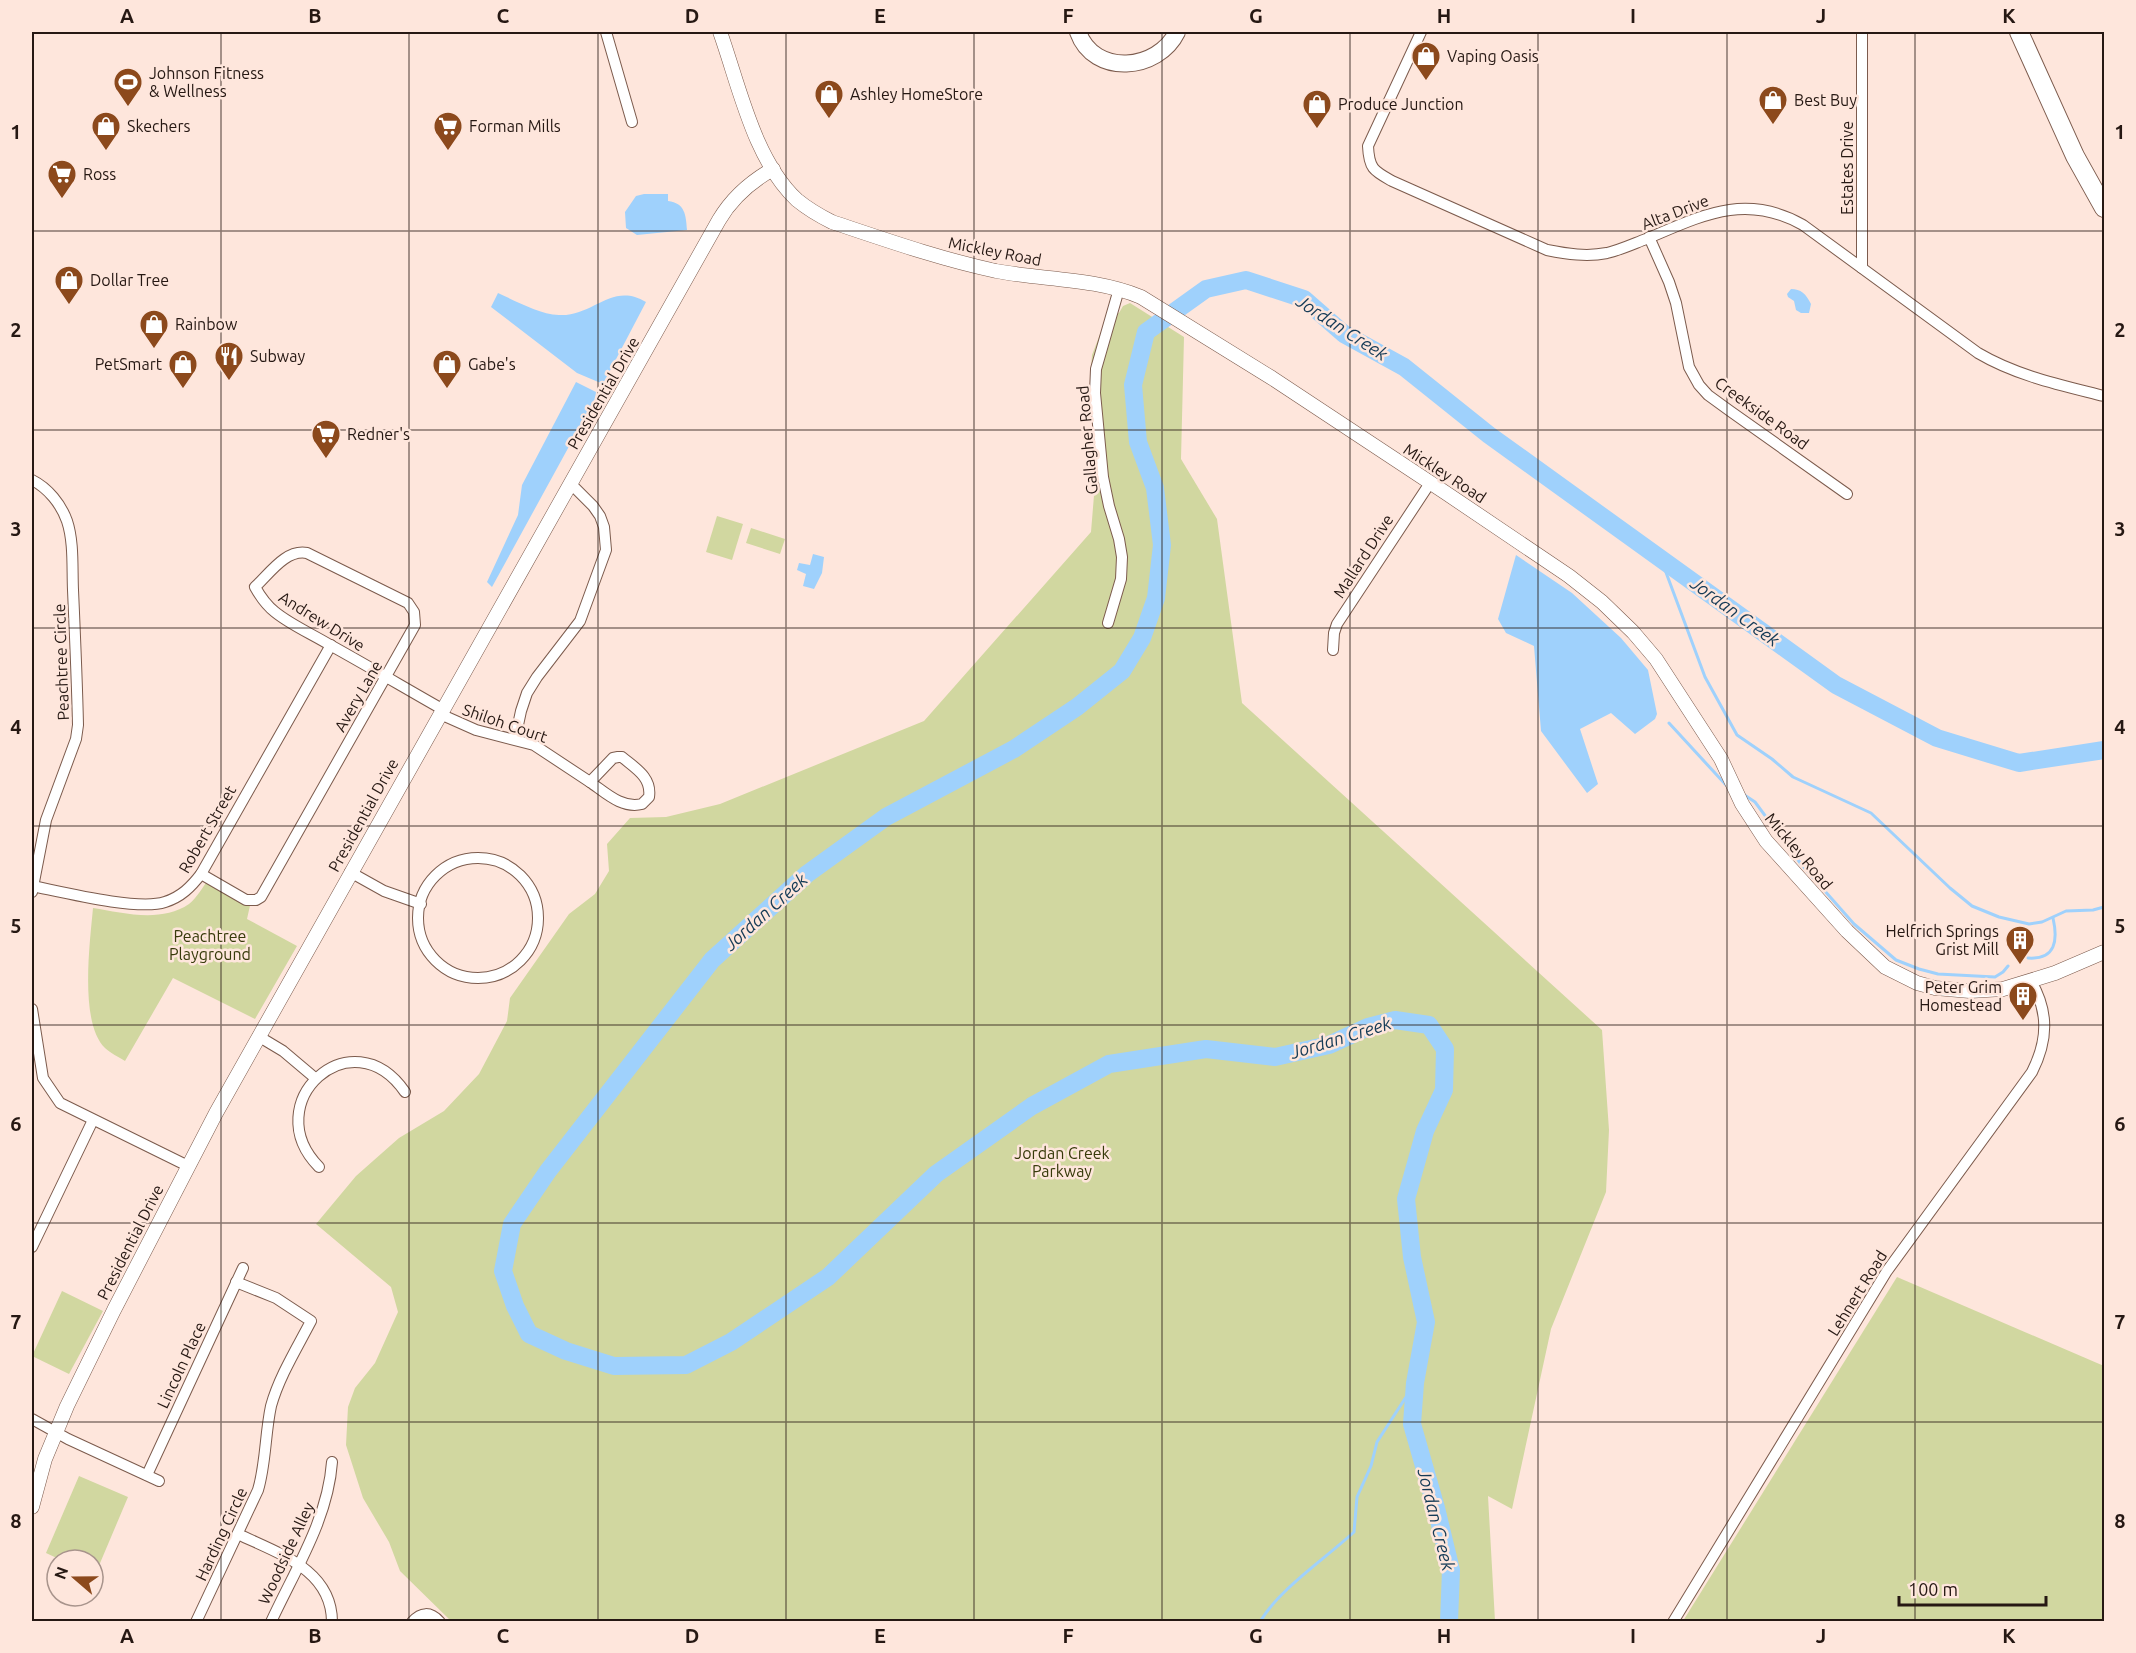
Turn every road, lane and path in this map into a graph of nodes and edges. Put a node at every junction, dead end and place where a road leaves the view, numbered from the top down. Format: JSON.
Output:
{"nodes":[{"id":1,"x":606,"y":32,"type":"edge"},
{"id":2,"x":720,"y":32,"type":"edge"},
{"id":3,"x":1078,"y":32,"type":"edge"},
{"id":4,"x":1177,"y":32,"type":"edge"},
{"id":5,"x":1420,"y":32,"type":"edge"},
{"id":6,"x":1862,"y":32,"type":"edge"},
{"id":7,"x":2019,"y":32,"type":"edge"},
{"id":8,"x":632,"y":122,"type":"dead end"},
{"id":9,"x":773,"y":170,"type":"junction"},
{"id":10,"x":2104,"y":208,"type":"edge"},
{"id":11,"x":1649,"y":237,"type":"junction"},
{"id":12,"x":1862,"y":268,"type":"junction"},
{"id":13,"x":1119,"y":289,"type":"junction"},
{"id":14,"x":2104,"y":396,"type":"edge"},
{"id":15,"x":32,"y":480,"type":"edge"},
{"id":16,"x":1430,"y":483,"type":"junction"},
{"id":17,"x":571,"y":484,"type":"junction"},
{"id":18,"x":1847,"y":494,"type":"dead end"},
{"id":19,"x":255,"y":587,"type":"joint"},
{"id":20,"x":1108,"y":623,"type":"dead end"},
{"id":21,"x":331,"y":645,"type":"junction"},
{"id":22,"x":1333,"y":650,"type":"dead end"},
{"id":23,"x":386,"y":677,"type":"junction"},
{"id":24,"x":441,"y":712,"type":"junction"},
{"id":25,"x":515,"y":740,"type":"junction"},
{"id":26,"x":590,"y":782,"type":"junction"},
{"id":27,"x":350,"y":872,"type":"junction"},
{"id":28,"x":201,"y":874,"type":"junction"},
{"id":29,"x":32,"y":888,"type":"edge"},
{"id":30,"x":421,"y":904,"type":"junction"},
{"id":31,"x":2104,"y":952,"type":"edge"},
{"id":32,"x":2031,"y":981,"type":"junction"},
{"id":33,"x":32,"y":1009,"type":"edge"},
{"id":34,"x":258,"y":1036,"type":"junction"},
{"id":35,"x":315,"y":1078,"type":"junction"},
{"id":36,"x":405,"y":1092,"type":"dead end"},
{"id":37,"x":93,"y":1120,"type":"junction"},
{"id":38,"x":188,"y":1166,"type":"junction"},
{"id":39,"x":319,"y":1167,"type":"dead end"},
{"id":40,"x":32,"y":1247,"type":"edge"},
{"id":41,"x":243,"y":1268,"type":"dead end"},
{"id":42,"x":236,"y":1282,"type":"junction"},
{"id":43,"x":32,"y":1419,"type":"edge"},
{"id":44,"x":56,"y":1432,"type":"junction"},
{"id":45,"x":332,"y":1462,"type":"dead end"},
{"id":46,"x":147,"y":1475,"type":"junction"},
{"id":47,"x":159,"y":1481,"type":"dead end"},
{"id":48,"x":32,"y":1507,"type":"edge"},
{"id":49,"x":238,"y":1534,"type":"junction"},
{"id":50,"x":298,"y":1564,"type":"junction"},
{"id":51,"x":196,"y":1622,"type":"edge"},
{"id":52,"x":271,"y":1622,"type":"edge"},
{"id":53,"x":332,"y":1622,"type":"edge"},
{"id":54,"x":412,"y":1622,"type":"edge"},
{"id":55,"x":440,"y":1622,"type":"edge"},
{"id":56,"x":1673,"y":1622,"type":"edge"}],
"edges":[{"from":1,"to":8,"type":"street"},
{"from":2,"to":9,"type":"street","name":"Mickley Road"},
{"from":3,"to":4,"type":"highway"},
{"from":5,"to":11,"type":"street","name":"Alta Drive"},
{"from":6,"to":12,"type":"street","name":"Estates Drive"},
{"from":7,"to":10,"type":"highway"},
{"from":9,"to":13,"type":"street","name":"Mickley Road"},
{"from":9,"to":17,"type":"street","name":"Presidential Drive"},
{"from":11,"to":12,"type":"street","name":"Alta Drive"},
{"from":11,"to":18,"type":"street","name":"Creekside Road"},
{"from":12,"to":14,"type":"street","name":"Alta Drive"},
{"from":13,"to":16,"type":"street","name":"Mickley Road"},
{"from":13,"to":20,"type":"street","name":"Gallagher Road"},
{"from":15,"to":29,"type":"street","name":"Peachtree Circle"},
{"from":16,"to":22,"type":"street","name":"Mallard Drive"},
{"from":16,"to":32,"type":"street","name":"Mickley Road"},
{"from":17,"to":24,"type":"street","name":"Presidential Drive"},
{"from":17,"to":25,"type":"street"},
{"from":19,"to":21,"type":"street","name":"Andrew Drive"},
{"from":19,"to":23,"type":"street","name":"Avery Lane"},
{"from":21,"to":23,"type":"street","name":"Andrew Drive"},
{"from":21,"to":28,"type":"street","name":"Robert Street"},
{"from":23,"to":24,"type":"street","name":"Andrew Drive"},
{"from":23,"to":28,"type":"street","name":"Avery Lane"},
{"from":24,"to":25,"type":"street","name":"Shiloh Court"},
{"from":24,"to":27,"type":"street","name":"Presidential Drive"},
{"from":25,"to":26,"type":"street","name":"Shiloh Court"},
{"from":26,"to":26,"type":"street","name":"Shiloh Court"},
{"from":27,"to":30,"type":"street"},
{"from":27,"to":34,"type":"street","name":"Presidential Drive"},
{"from":28,"to":29,"type":"street","name":"Robert Street"},
{"from":30,"to":30,"type":"street"},
{"from":31,"to":32,"type":"street","name":"Mickley Road"},
{"from":32,"to":56,"type":"street","name":"Lehnert Road"},
{"from":33,"to":37,"type":"street"},
{"from":34,"to":35,"type":"street"},
{"from":34,"to":38,"type":"street","name":"Presidential Drive"},
{"from":35,"to":36,"type":"street"},
{"from":35,"to":39,"type":"street"},
{"from":37,"to":38,"type":"street"},
{"from":37,"to":40,"type":"street"},
{"from":38,"to":44,"type":"street","name":"Presidential Drive"},
{"from":41,"to":42,"type":"street","name":"Lincoln Place"},
{"from":42,"to":46,"type":"street","name":"Lincoln Place"},
{"from":42,"to":49,"type":"street","name":"Harding Circle"},
{"from":43,"to":44,"type":"street"},
{"from":44,"to":46,"type":"street"},
{"from":44,"to":48,"type":"street","name":"Presidential Drive"},
{"from":45,"to":50,"type":"street","name":"Woodside Alley"},
{"from":46,"to":47,"type":"street"},
{"from":49,"to":50,"type":"street"},
{"from":49,"to":51,"type":"street","name":"Harding Circle"},
{"from":50,"to":52,"type":"street","name":"Woodside Alley"},
{"from":50,"to":53,"type":"street"},
{"from":54,"to":55,"type":"street"}]}
